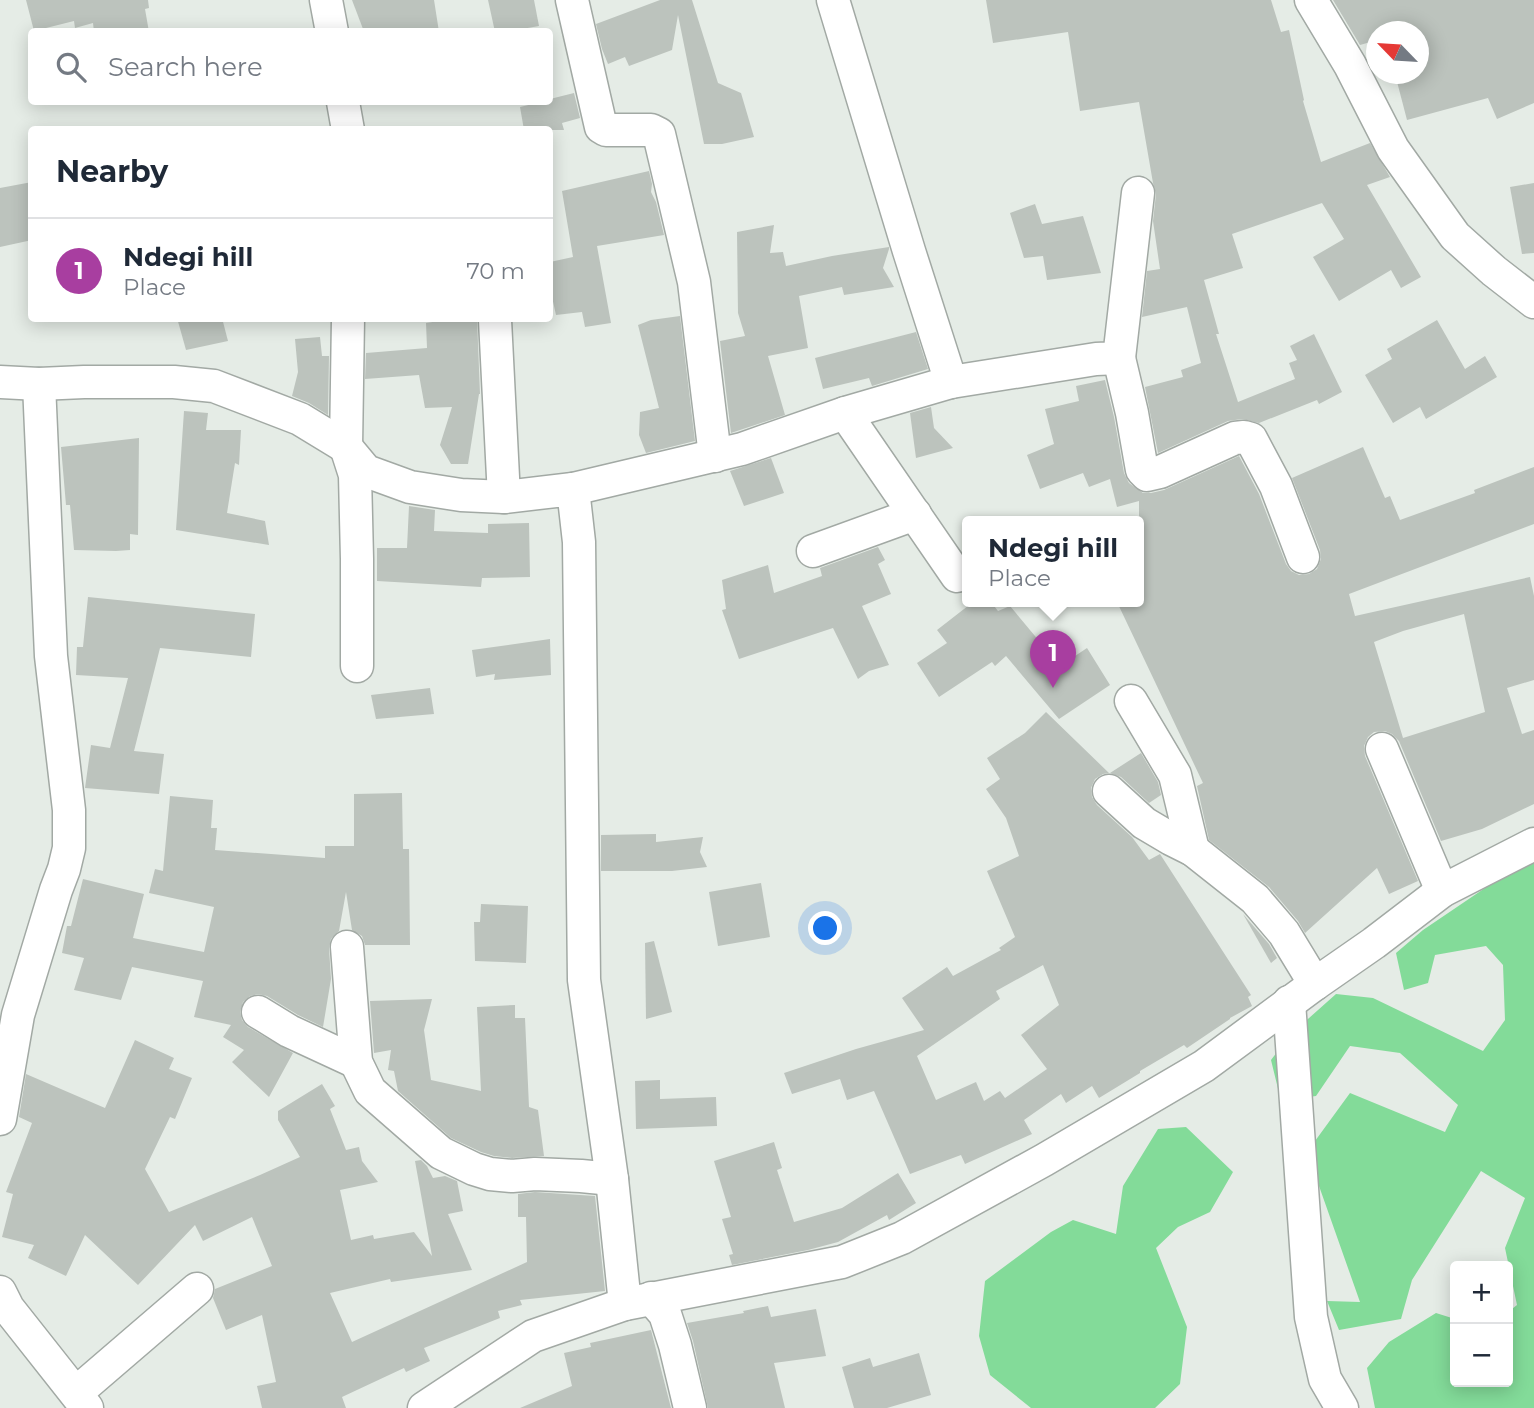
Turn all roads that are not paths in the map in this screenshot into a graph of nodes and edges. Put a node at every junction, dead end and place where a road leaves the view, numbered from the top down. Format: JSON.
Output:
{"nodes":[{"id":1,"x":326,"y":0,"type":"edge"},
{"id":2,"x":572,"y":0,"type":"edge"},
{"id":3,"x":834,"y":0,"type":"edge"},
{"id":4,"x":1311,"y":0,"type":"edge"},
{"id":5,"x":331,"y":28,"type":"edge"},
{"id":6,"x":344,"y":105,"type":"edge"},
{"id":7,"x":347,"y":126,"type":"edge"},
{"id":8,"x":1138,"y":193,"type":"dead end"},
{"id":9,"x":1534,"y":302,"type":"edge"},
{"id":10,"x":348,"y":322,"type":"edge"},
{"id":11,"x":495,"y":322,"type":"edge"},
{"id":12,"x":1119,"y":358,"type":"junction"},
{"id":13,"x":0,"y":382,"type":"edge"},
{"id":14,"x":951,"y":382,"type":"junction"},
{"id":15,"x":38,"y":384,"type":"junction"},
{"id":16,"x":845,"y":413,"type":"junction"},
{"id":17,"x":346,"y":447,"type":"junction"},
{"id":18,"x":715,"y":456,"type":"junction"},
{"id":19,"x":573,"y":489,"type":"junction"},
{"id":20,"x":505,"y":497,"type":"junction"},
{"id":21,"x":915,"y":514,"type":"junction"},
{"id":22,"x":813,"y":551,"type":"dead end"},
{"id":23,"x":1303,"y":558,"type":"dead end"},
{"id":24,"x":957,"y":576,"type":"dead end"},
{"id":25,"x":357,"y":666,"type":"dead end"},
{"id":26,"x":1131,"y":701,"type":"dead end"},
{"id":27,"x":1382,"y":749,"type":"dead end"},
{"id":28,"x":1109,"y":791,"type":"dead end"},
{"id":29,"x":1534,"y":844,"type":"edge"},
{"id":30,"x":1193,"y":850,"type":"junction"},
{"id":31,"x":1442,"y":891,"type":"junction"},
{"id":32,"x":347,"y":947,"type":"dead end"},
{"id":33,"x":1315,"y":984,"type":"junction"},
{"id":34,"x":1289,"y":1002,"type":"junction"},
{"id":35,"x":258,"y":1012,"type":"dead end"},
{"id":36,"x":356,"y":1062,"type":"junction"},
{"id":37,"x":0,"y":1119,"type":"edge"},
{"id":38,"x":612,"y":1179,"type":"junction"},
{"id":39,"x":197,"y":1289,"type":"dead end"},
{"id":40,"x":638,"y":1301,"type":"junction"},
{"id":41,"x":3,"y":1304,"type":"edge"},
{"id":42,"x":81,"y":1401,"type":"edge"},
{"id":43,"x":424,"y":1408,"type":"edge"},
{"id":44,"x":690,"y":1408,"type":"edge"},
{"id":45,"x":1342,"y":1408,"type":"edge"}],
"edges":[{"from":1,"to":5,"type":"street"},
{"from":2,"to":18,"type":"street"},
{"from":3,"to":14,"type":"street"},
{"from":4,"to":9,"type":"street"},
{"from":6,"to":7,"type":"street"},
{"from":8,"to":12,"type":"street"},
{"from":10,"to":17,"type":"street"},
{"from":11,"to":20,"type":"street"},
{"from":12,"to":14,"type":"street"},
{"from":12,"to":23,"type":"street"},
{"from":13,"to":15,"type":"street"},
{"from":14,"to":16,"type":"street"},
{"from":15,"to":17,"type":"street"},
{"from":15,"to":37,"type":"street"},
{"from":16,"to":18,"type":"street"},
{"from":16,"to":21,"type":"street"},
{"from":17,"to":20,"type":"street"},
{"from":17,"to":25,"type":"street"},
{"from":18,"to":19,"type":"street"},
{"from":19,"to":20,"type":"street"},
{"from":19,"to":38,"type":"street"},
{"from":21,"to":22,"type":"street"},
{"from":21,"to":24,"type":"street"},
{"from":26,"to":30,"type":"street"},
{"from":27,"to":31,"type":"street"},
{"from":28,"to":30,"type":"street"},
{"from":29,"to":31,"type":"street"},
{"from":30,"to":33,"type":"street"},
{"from":31,"to":33,"type":"street"},
{"from":32,"to":36,"type":"street"},
{"from":33,"to":34,"type":"street"},
{"from":34,"to":40,"type":"street"},
{"from":34,"to":45,"type":"street"},
{"from":35,"to":36,"type":"street"},
{"from":36,"to":38,"type":"street"},
{"from":38,"to":40,"type":"street"},
{"from":39,"to":42,"type":"street"},
{"from":40,"to":43,"type":"street"},
{"from":40,"to":44,"type":"street"},
{"from":41,"to":42,"type":"street"}]}
